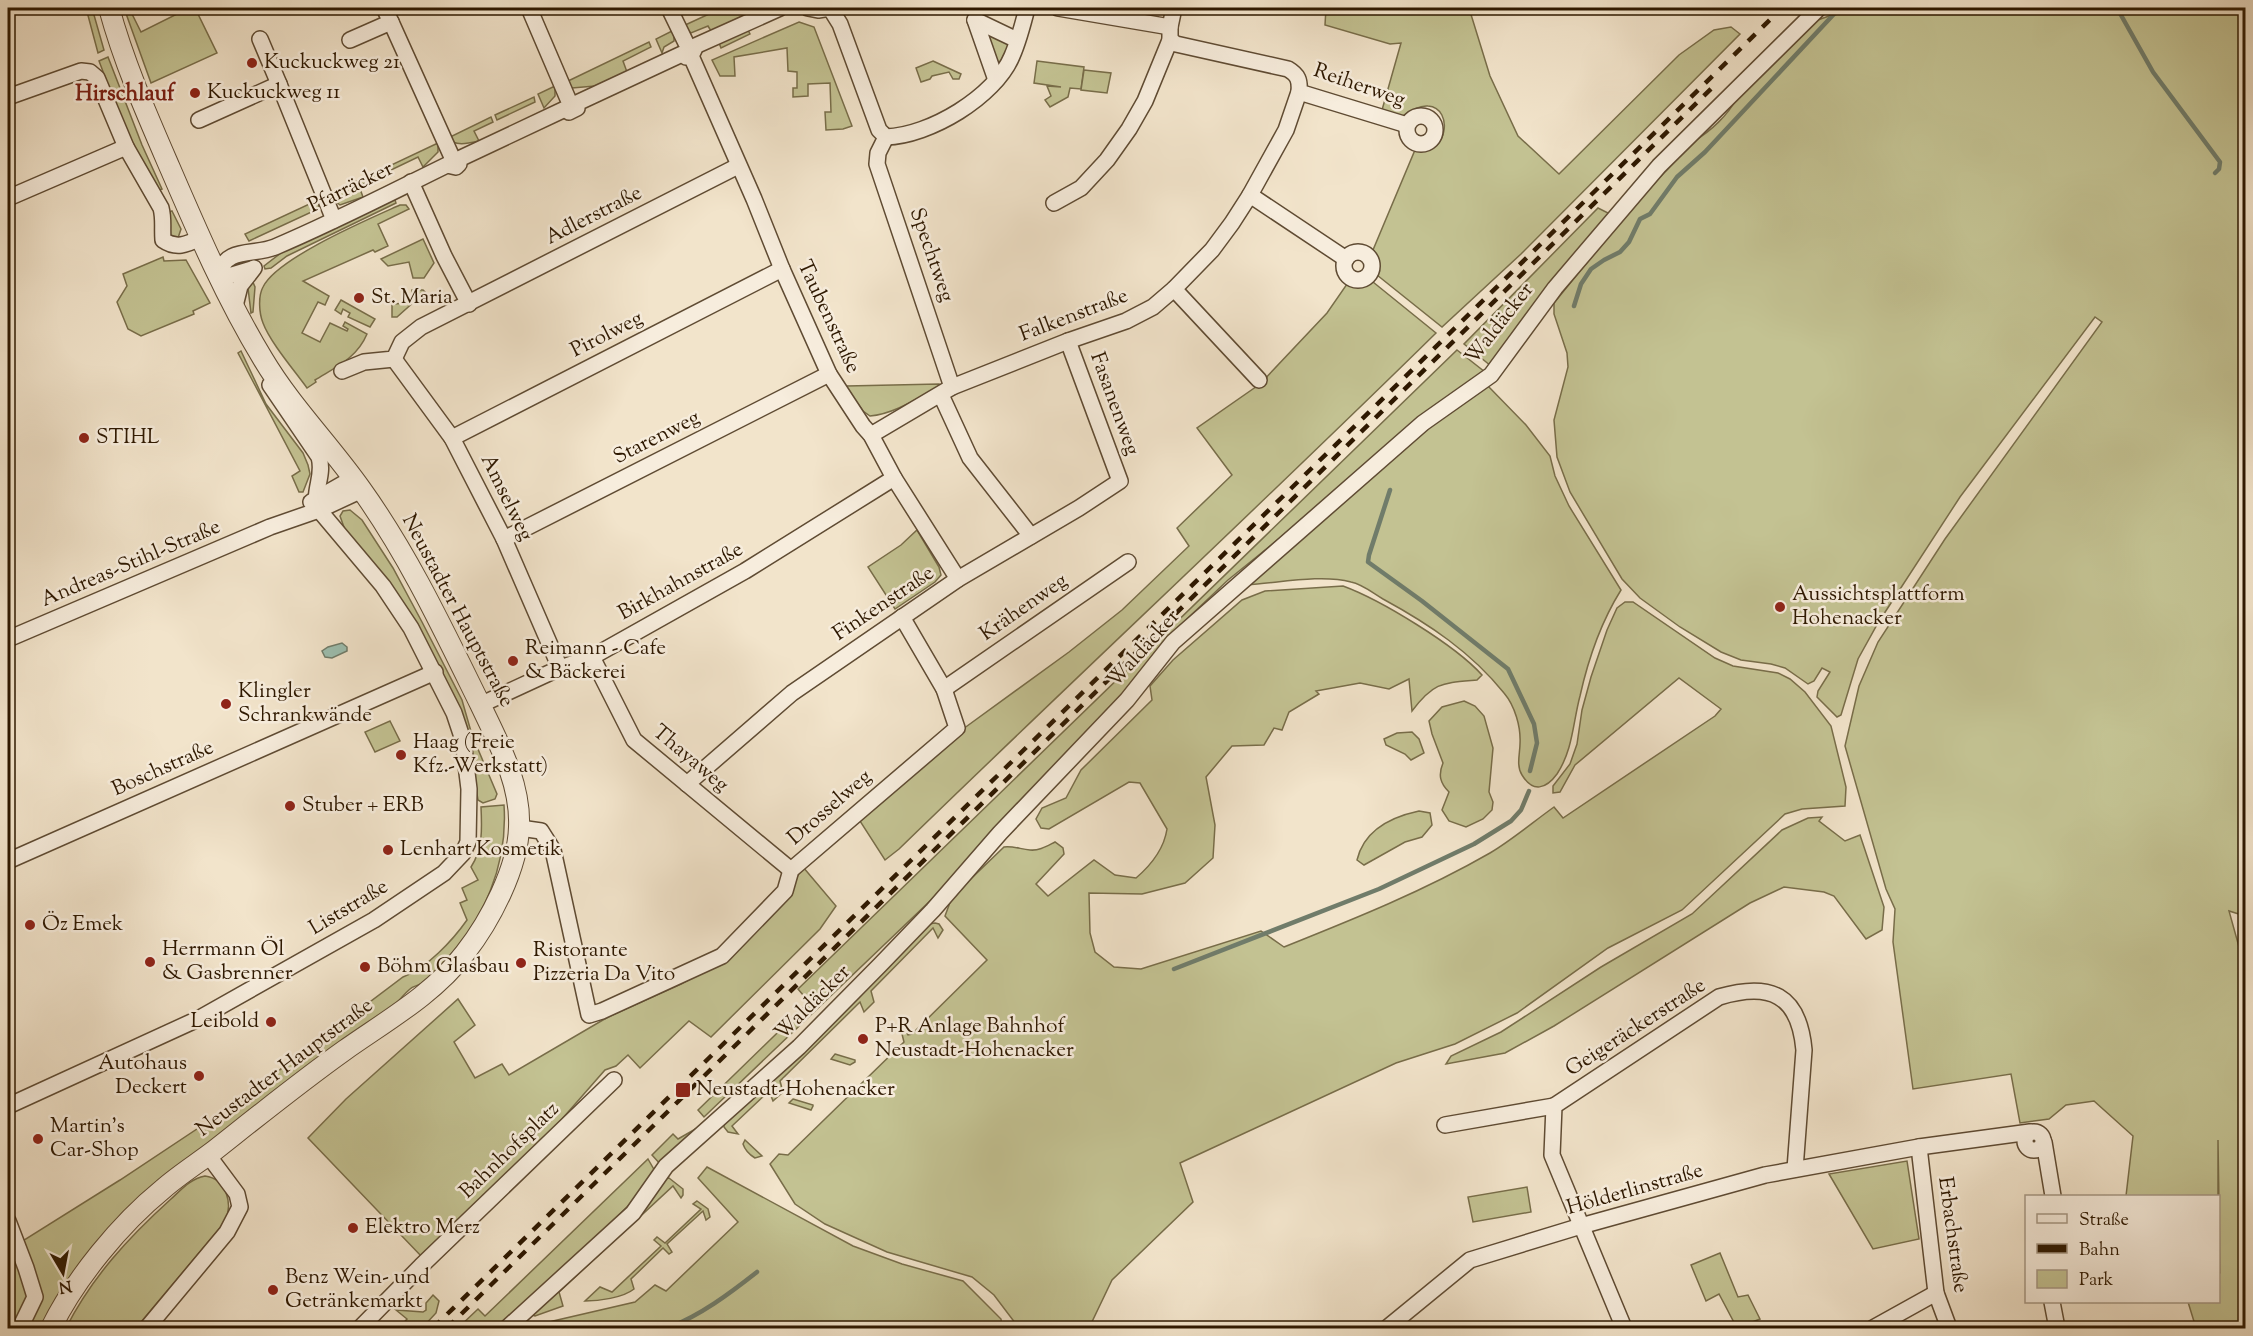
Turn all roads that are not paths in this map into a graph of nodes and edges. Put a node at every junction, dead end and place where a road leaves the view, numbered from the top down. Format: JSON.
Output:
{"nodes":[{"id":1,"x":109,"y":8,"type":"edge"},
{"id":2,"x":529,"y":8,"type":"edge"},
{"id":3,"x":669,"y":8,"type":"edge"},
{"id":4,"x":780,"y":8,"type":"edge"},
{"id":5,"x":808,"y":8,"type":"edge"},
{"id":6,"x":830,"y":8,"type":"edge"},
{"id":7,"x":1028,"y":8,"type":"edge"},
{"id":8,"x":1058,"y":8,"type":"edge"},
{"id":9,"x":1174,"y":8,"type":"edge"},
{"id":10,"x":1819,"y":8,"type":"edge"},
{"id":11,"x":388,"y":15,"type":"edge"},
{"id":12,"x":1170,"y":33,"type":"junction"},
{"id":13,"x":260,"y":39,"type":"dead end"},
{"id":14,"x":350,"y":40,"type":"dead end"},
{"id":15,"x":1017,"y":40,"type":"junction"},
{"id":16,"x":688,"y":50,"type":"junction"},
{"id":17,"x":996,"y":81,"type":"junction"},
{"id":18,"x":279,"y":84,"type":"junction"},
{"id":19,"x":1299,"y":92,"type":"junction"},
{"id":20,"x":8,"y":96,"type":"edge"},
{"id":21,"x":570,"y":104,"type":"junction"},
{"id":22,"x":199,"y":120,"type":"dead end"},
{"id":23,"x":1407,"y":125,"type":"dead end"},
{"id":24,"x":886,"y":137,"type":"junction"},
{"id":25,"x":126,"y":147,"type":"junction"},
{"id":26,"x":452,"y":159,"type":"junction"},
{"id":27,"x":738,"y":166,"type":"junction"},
{"id":28,"x":411,"y":182,"type":"junction"},
{"id":29,"x":1250,"y":195,"type":"junction"},
{"id":30,"x":8,"y":198,"type":"edge"},
{"id":31,"x":1054,"y":203,"type":"dead end"},
{"id":32,"x":334,"y":220,"type":"junction"},
{"id":33,"x":202,"y":242,"type":"junction"},
{"id":34,"x":272,"y":248,"type":"junction"},
{"id":35,"x":230,"y":256,"type":"junction"},
{"id":36,"x":1346,"y":259,"type":"dead end"},
{"id":37,"x":252,"y":269,"type":"junction"},
{"id":38,"x":782,"y":269,"type":"junction"},
{"id":39,"x":219,"y":275,"type":"junction"},
{"id":40,"x":1174,"y":289,"type":"junction"},
{"id":41,"x":469,"y":304,"type":"junction"},
{"id":42,"x":235,"y":306,"type":"junction"},
{"id":43,"x":1068,"y":341,"type":"junction"},
{"id":44,"x":394,"y":359,"type":"junction"},
{"id":45,"x":264,"y":361,"type":"junction"},
{"id":46,"x":342,"y":371,"type":"dead end"},
{"id":47,"x":829,"y":374,"type":"junction"},
{"id":48,"x":1259,"y":380,"type":"dead end"},
{"id":49,"x":947,"y":391,"type":"junction"},
{"id":50,"x":871,"y":435,"type":"junction"},
{"id":51,"x":452,"y":438,"type":"junction"},
{"id":52,"x":894,"y":478,"type":"junction"},
{"id":53,"x":1120,"y":481,"type":"joint"},
{"id":54,"x":358,"y":484,"type":"junction"},
{"id":55,"x":317,"y":499,"type":"junction"},
{"id":56,"x":1031,"y":536,"type":"junction"},
{"id":57,"x":504,"y":539,"type":"junction"},
{"id":58,"x":1128,"y":562,"type":"dead end"},
{"id":59,"x":958,"y":579,"type":"junction"},
{"id":60,"x":902,"y":617,"type":"junction"},
{"id":61,"x":8,"y":639,"type":"edge"},
{"id":62,"x":592,"y":657,"type":"junction"},
{"id":63,"x":560,"y":668,"type":"junction"},
{"id":64,"x":435,"y":672,"type":"junction"},
{"id":65,"x":944,"y":689,"type":"junction"},
{"id":66,"x":480,"y":705,"type":"junction"},
{"id":67,"x":687,"y":784,"type":"junction"},
{"id":68,"x":520,"y":828,"type":"junction"},
{"id":69,"x":8,"y":861,"type":"edge"},
{"id":70,"x":791,"y":870,"type":"junction"},
{"id":71,"x":614,"y":1080,"type":"dead end"},
{"id":72,"x":8,"y":1106,"type":"edge"},
{"id":73,"x":1554,"y":1106,"type":"junction"},
{"id":74,"x":1445,"y":1125,"type":"dead end"},
{"id":75,"x":1918,"y":1147,"type":"junction"},
{"id":76,"x":208,"y":1155,"type":"junction"},
{"id":77,"x":1796,"y":1168,"type":"junction"},
{"id":78,"x":2054,"y":1195,"type":"edge"},
{"id":79,"x":8,"y":1221,"type":"edge"},
{"id":80,"x":1581,"y":1226,"type":"junction"},
{"id":81,"x":1936,"y":1293,"type":"junction"},
{"id":82,"x":2052,"y":1303,"type":"edge"},
{"id":83,"x":1622,"y":1328,"type":"edge"},
{"id":84,"x":20,"y":1329,"type":"edge"},
{"id":85,"x":51,"y":1329,"type":"edge"},
{"id":86,"x":147,"y":1329,"type":"edge"},
{"id":87,"x":360,"y":1329,"type":"edge"},
{"id":88,"x":507,"y":1329,"type":"edge"},
{"id":89,"x":1387,"y":1329,"type":"edge"},
{"id":90,"x":1873,"y":1329,"type":"edge"},
{"id":91,"x":1949,"y":1329,"type":"edge"},
{"id":92,"x":2057,"y":1329,"type":"edge"}],
"edges":[{"from":1,"to":33,"type":"street","name":"Neustadter Hauptstraße"},
{"from":2,"to":21,"type":"street"},
{"from":3,"to":16,"type":"street","name":"Taubenstraße"},
{"from":4,"to":16,"type":"street","name":"Pfarräcker"},
{"from":5,"to":6,"type":"street"},
{"from":6,"to":24,"type":"street"},
{"from":7,"to":15,"type":"street"},
{"from":8,"to":12,"type":"street","name":"Reiherweg"},
{"from":9,"to":12,"type":"street"},
{"from":10,"to":88,"type":"street","name":"Waldäcker"},
{"from":11,"to":14,"type":"street"},
{"from":11,"to":26,"type":"street"},
{"from":12,"to":19,"type":"street","name":"Reiherweg"},
{"from":12,"to":31,"type":"street"},
{"from":13,"to":18,"type":"street"},
{"from":15,"to":17,"type":"street"},
{"from":15,"to":17,"type":"street"},
{"from":16,"to":21,"type":"street","name":"Pfarräcker"},
{"from":16,"to":27,"type":"street","name":"Taubenstraße"},
{"from":17,"to":24,"type":"street"},
{"from":18,"to":22,"type":"street"},
{"from":18,"to":32,"type":"street"},
{"from":19,"to":23,"type":"street","name":"Reiherweg"},
{"from":19,"to":29,"type":"street","name":"Falkenstraße"},
{"from":20,"to":25,"type":"street"},
{"from":21,"to":26,"type":"street","name":"Pfarräcker"},
{"from":24,"to":49,"type":"street","name":"Spechtweg"},
{"from":25,"to":30,"type":"street"},
{"from":25,"to":33,"type":"street"},
{"from":26,"to":28,"type":"street","name":"Pfarräcker"},
{"from":27,"to":38,"type":"street","name":"Taubenstraße"},
{"from":27,"to":41,"type":"street","name":"Adlerstraße"},
{"from":28,"to":32,"type":"street","name":"Pfarräcker"},
{"from":28,"to":41,"type":"street"},
{"from":29,"to":36,"type":"street"},
{"from":29,"to":40,"type":"street","name":"Falkenstraße"},
{"from":32,"to":34,"type":"street","name":"Pfarräcker"},
{"from":33,"to":35,"type":"street"},
{"from":33,"to":39,"type":"street","name":"Neustadter Hauptstraße"},
{"from":34,"to":35,"type":"street","name":"Pfarräcker"},
{"from":34,"to":37,"type":"street","name":"Pfarräcker"},
{"from":35,"to":39,"type":"street"},
{"from":37,"to":39,"type":"street"},
{"from":37,"to":42,"type":"street","name":"Pfarräcker"},
{"from":38,"to":47,"type":"street","name":"Taubenstraße"},
{"from":38,"to":51,"type":"street","name":"Pirolweg"},
{"from":39,"to":42,"type":"street","name":"Neustadter Hauptstraße"},
{"from":40,"to":43,"type":"street","name":"Falkenstraße"},
{"from":40,"to":48,"type":"street"},
{"from":41,"to":44,"type":"street","name":"Adlerstraße"},
{"from":42,"to":45,"type":"street","name":"Neustadter Hauptstraße"},
{"from":43,"to":49,"type":"street","name":"Falkenstraße"},
{"from":43,"to":53,"type":"street","name":"Fasanenweg"},
{"from":44,"to":46,"type":"street"},
{"from":44,"to":51,"type":"street","name":"Amselweg"},
{"from":45,"to":54,"type":"street","name":"Neustadter Hauptstraße"},
{"from":45,"to":55,"type":"street","name":"Neustadter Hauptstraße"},
{"from":47,"to":50,"type":"street","name":"Taubenstraße"},
{"from":47,"to":57,"type":"street","name":"Starenweg"},
{"from":49,"to":50,"type":"street","name":"Falkenstraße"},
{"from":49,"to":56,"type":"street","name":"Spechtweg"},
{"from":50,"to":52,"type":"street","name":"Taubenstraße"},
{"from":51,"to":57,"type":"street","name":"Amselweg"},
{"from":52,"to":59,"type":"street","name":"Taubenstraße"},
{"from":52,"to":62,"type":"street","name":"Birkhahnstraße"},
{"from":53,"to":56,"type":"street","name":"Finkenstraße"},
{"from":54,"to":55,"type":"street","name":"Andreas-Stihl-Straße"},
{"from":54,"to":66,"type":"street","name":"Neustadter Hauptstraße"},
{"from":55,"to":61,"type":"street","name":"Andreas-Stihl-Straße"},
{"from":55,"to":64,"type":"street","name":"Liststraße"},
{"from":56,"to":59,"type":"street","name":"Finkenstraße"},
{"from":57,"to":63,"type":"street","name":"Amselweg"},
{"from":58,"to":65,"type":"street","name":"Krähenweg"},
{"from":59,"to":60,"type":"street","name":"Finkenstraße"},
{"from":60,"to":65,"type":"street"},
{"from":60,"to":67,"type":"street","name":"Finkenstraße"},
{"from":62,"to":63,"type":"street","name":"Birkhahnstraße"},
{"from":62,"to":67,"type":"street","name":"Thayaweg"},
{"from":63,"to":66,"type":"street","name":"Birkhahnstraße"},
{"from":64,"to":69,"type":"street","name":"Boschstraße"},
{"from":64,"to":72,"type":"street","name":"Liststraße"},
{"from":65,"to":70,"type":"street","name":"Drosselweg"},
{"from":66,"to":68,"type":"street","name":"Neustadter Hauptstraße"},
{"from":67,"to":70,"type":"street","name":"Thayaweg"},
{"from":68,"to":70,"type":"street","name":"Drosselweg"},
{"from":68,"to":76,"type":"street","name":"Neustadter Hauptstraße"},
{"from":71,"to":87,"type":"street","name":"Bahnhofsplatz"},
{"from":73,"to":74,"type":"street","name":"Geigeräckerstraße"},
{"from":73,"to":77,"type":"street","name":"Geigeräckerstraße"},
{"from":73,"to":80,"type":"street","name":"Geigeräckerstraße"},
{"from":75,"to":77,"type":"street","name":"Hölderlinstraße"},
{"from":75,"to":78,"type":"street","name":"Hölderlinstraße"},
{"from":75,"to":81,"type":"street","name":"Erbachstraße"},
{"from":76,"to":85,"type":"street","name":"Neustadter Hauptstraße"},
{"from":76,"to":86,"type":"street"},
{"from":77,"to":80,"type":"street","name":"Hölderlinstraße"},
{"from":79,"to":84,"type":"street"},
{"from":80,"to":83,"type":"street","name":"Geigeräckerstraße"},
{"from":80,"to":89,"type":"street","name":"Hölderlinstraße"},
{"from":81,"to":90,"type":"street"},
{"from":81,"to":91,"type":"street","name":"Erbachstraße"},
{"from":82,"to":92,"type":"street"}]}
